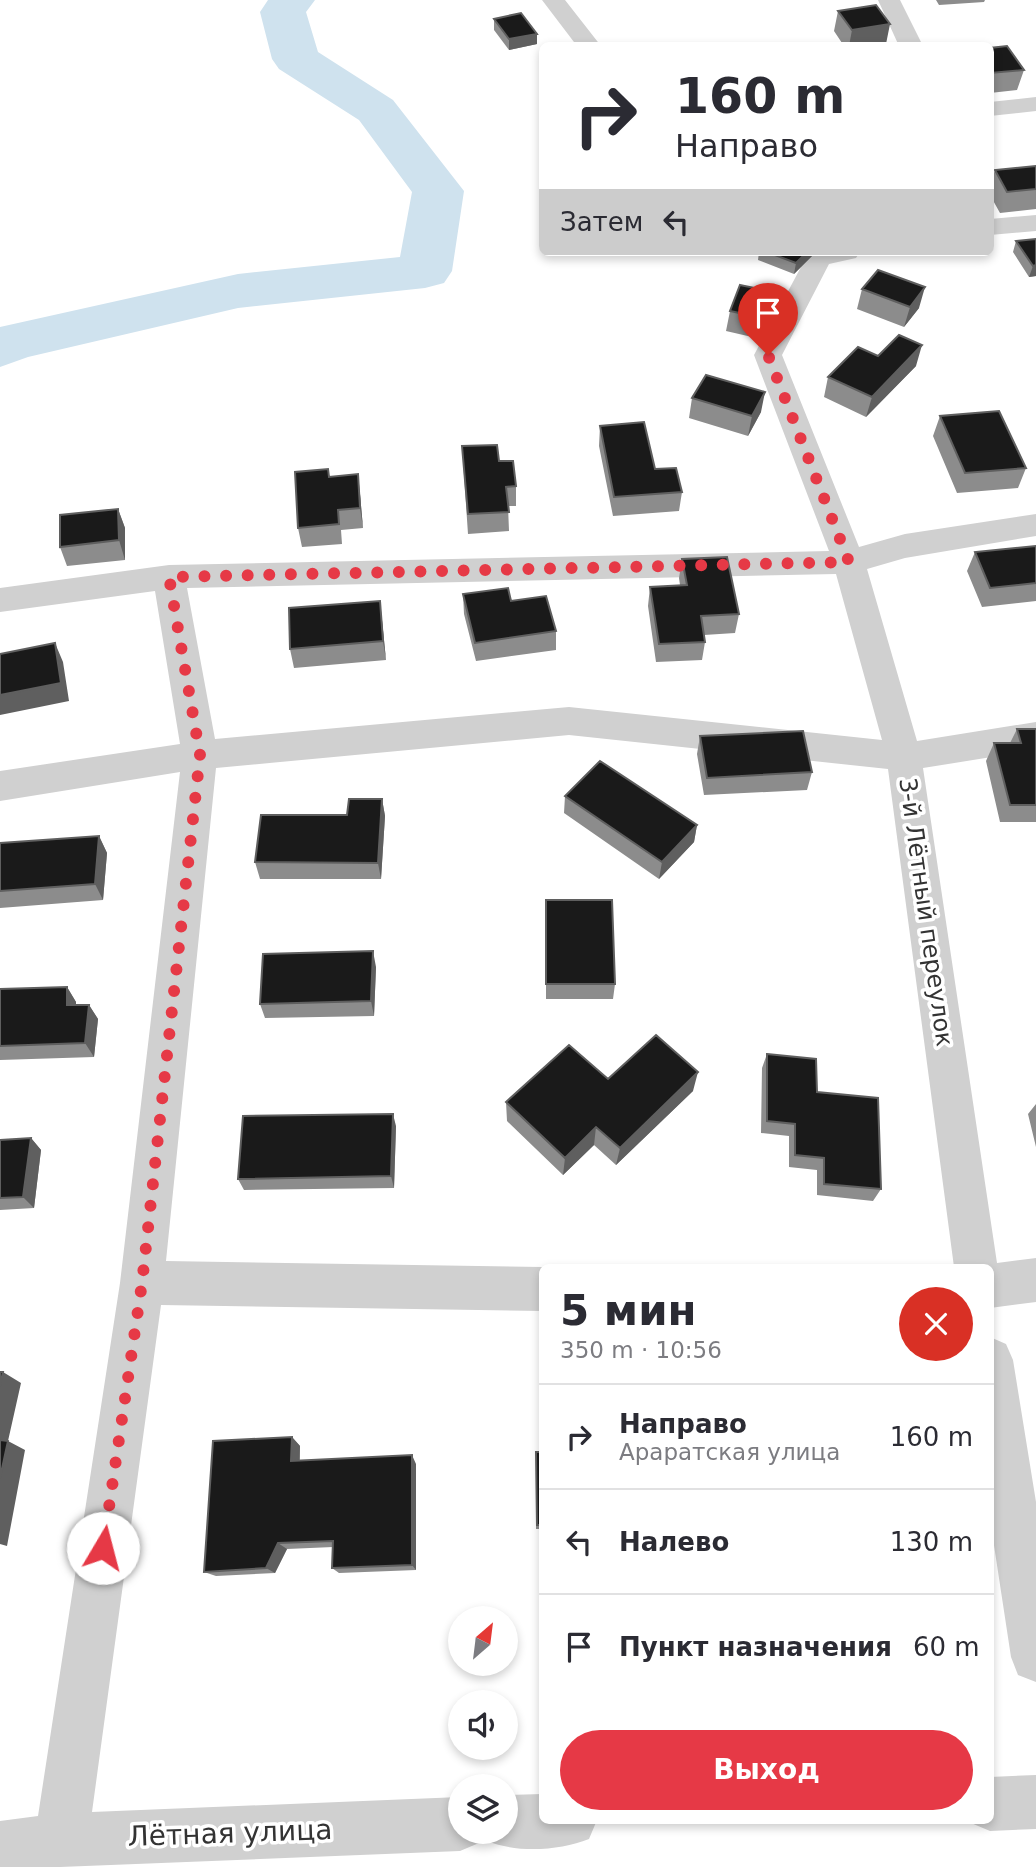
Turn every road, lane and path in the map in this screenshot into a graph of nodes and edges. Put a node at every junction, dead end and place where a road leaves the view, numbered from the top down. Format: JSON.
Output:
{"nodes":[{"id":1,"x":554,"y":0,"type":"edge"},
{"id":2,"x":890,"y":0,"type":"edge"},
{"id":3,"x":587,"y":42,"type":"edge"},
{"id":4,"x":909,"y":42,"type":"edge"},
{"id":5,"x":1036,"y":104,"type":"edge"},
{"id":6,"x":994,"y":109,"type":"edge"},
{"id":7,"x":1036,"y":223,"type":"edge"},
{"id":8,"x":994,"y":227,"type":"edge"},
{"id":9,"x":827,"y":256,"type":"edge"},
{"id":10,"x":1036,"y":525,"type":"edge"},
{"id":11,"x":849,"y":562,"type":"junction"},
{"id":12,"x":169,"y":577,"type":"junction"},
{"id":13,"x":0,"y":600,"type":"edge"},
{"id":14,"x":1036,"y":736,"type":"edge"},
{"id":15,"x":200,"y":755,"type":"junction"},
{"id":16,"x":904,"y":757,"type":"junction"},
{"id":17,"x":0,"y":786,"type":"edge"},
{"id":18,"x":976,"y":1264,"type":"edge"},
{"id":19,"x":1036,"y":1280,"type":"edge"},
{"id":20,"x":142,"y":1283,"type":"junction"},
{"id":21,"x":994,"y":1285,"type":"edge"},
{"id":22,"x":539,"y":1289,"type":"edge"},
{"id":23,"x":994,"y":1386,"type":"edge"},
{"id":24,"x":1036,"y":1657,"type":"edge"},
{"id":25,"x":1036,"y":1802,"type":"edge"},
{"id":26,"x":994,"y":1804,"type":"edge"},
{"id":27,"x":539,"y":1821,"type":"edge"},
{"id":28,"x":518,"y":1822,"type":"edge"},
{"id":29,"x":448,"y":1824,"type":"edge"},
{"id":30,"x":61,"y":1840,"type":"junction"},
{"id":31,"x":0,"y":1848,"type":"edge"}],
"edges":[{"from":1,"to":3,"type":"street"},
{"from":2,"to":4,"type":"street"},
{"from":5,"to":6,"type":"street"},
{"from":7,"to":8,"type":"street"},
{"from":9,"to":11,"type":"street","name":"3-й Лётный переулок"},
{"from":10,"to":11,"type":"street"},
{"from":11,"to":12,"type":"street"},
{"from":11,"to":16,"type":"street","name":"3-й Лётный переулок"},
{"from":12,"to":13,"type":"street"},
{"from":12,"to":15,"type":"street"},
{"from":14,"to":16,"type":"street"},
{"from":15,"to":16,"type":"street"},
{"from":15,"to":17,"type":"street"},
{"from":15,"to":20,"type":"street"},
{"from":16,"to":18,"type":"street","name":"3-й Лётный переулок"},
{"from":19,"to":21,"type":"street"},
{"from":20,"to":22,"type":"street"},
{"from":20,"to":30,"type":"street"},
{"from":23,"to":24,"type":"street"},
{"from":25,"to":26,"type":"street"},
{"from":27,"to":28,"type":"street"},
{"from":29,"to":30,"type":"street","name":"Лётная улица"},
{"from":30,"to":31,"type":"street","name":"Лётная улица"}]}
